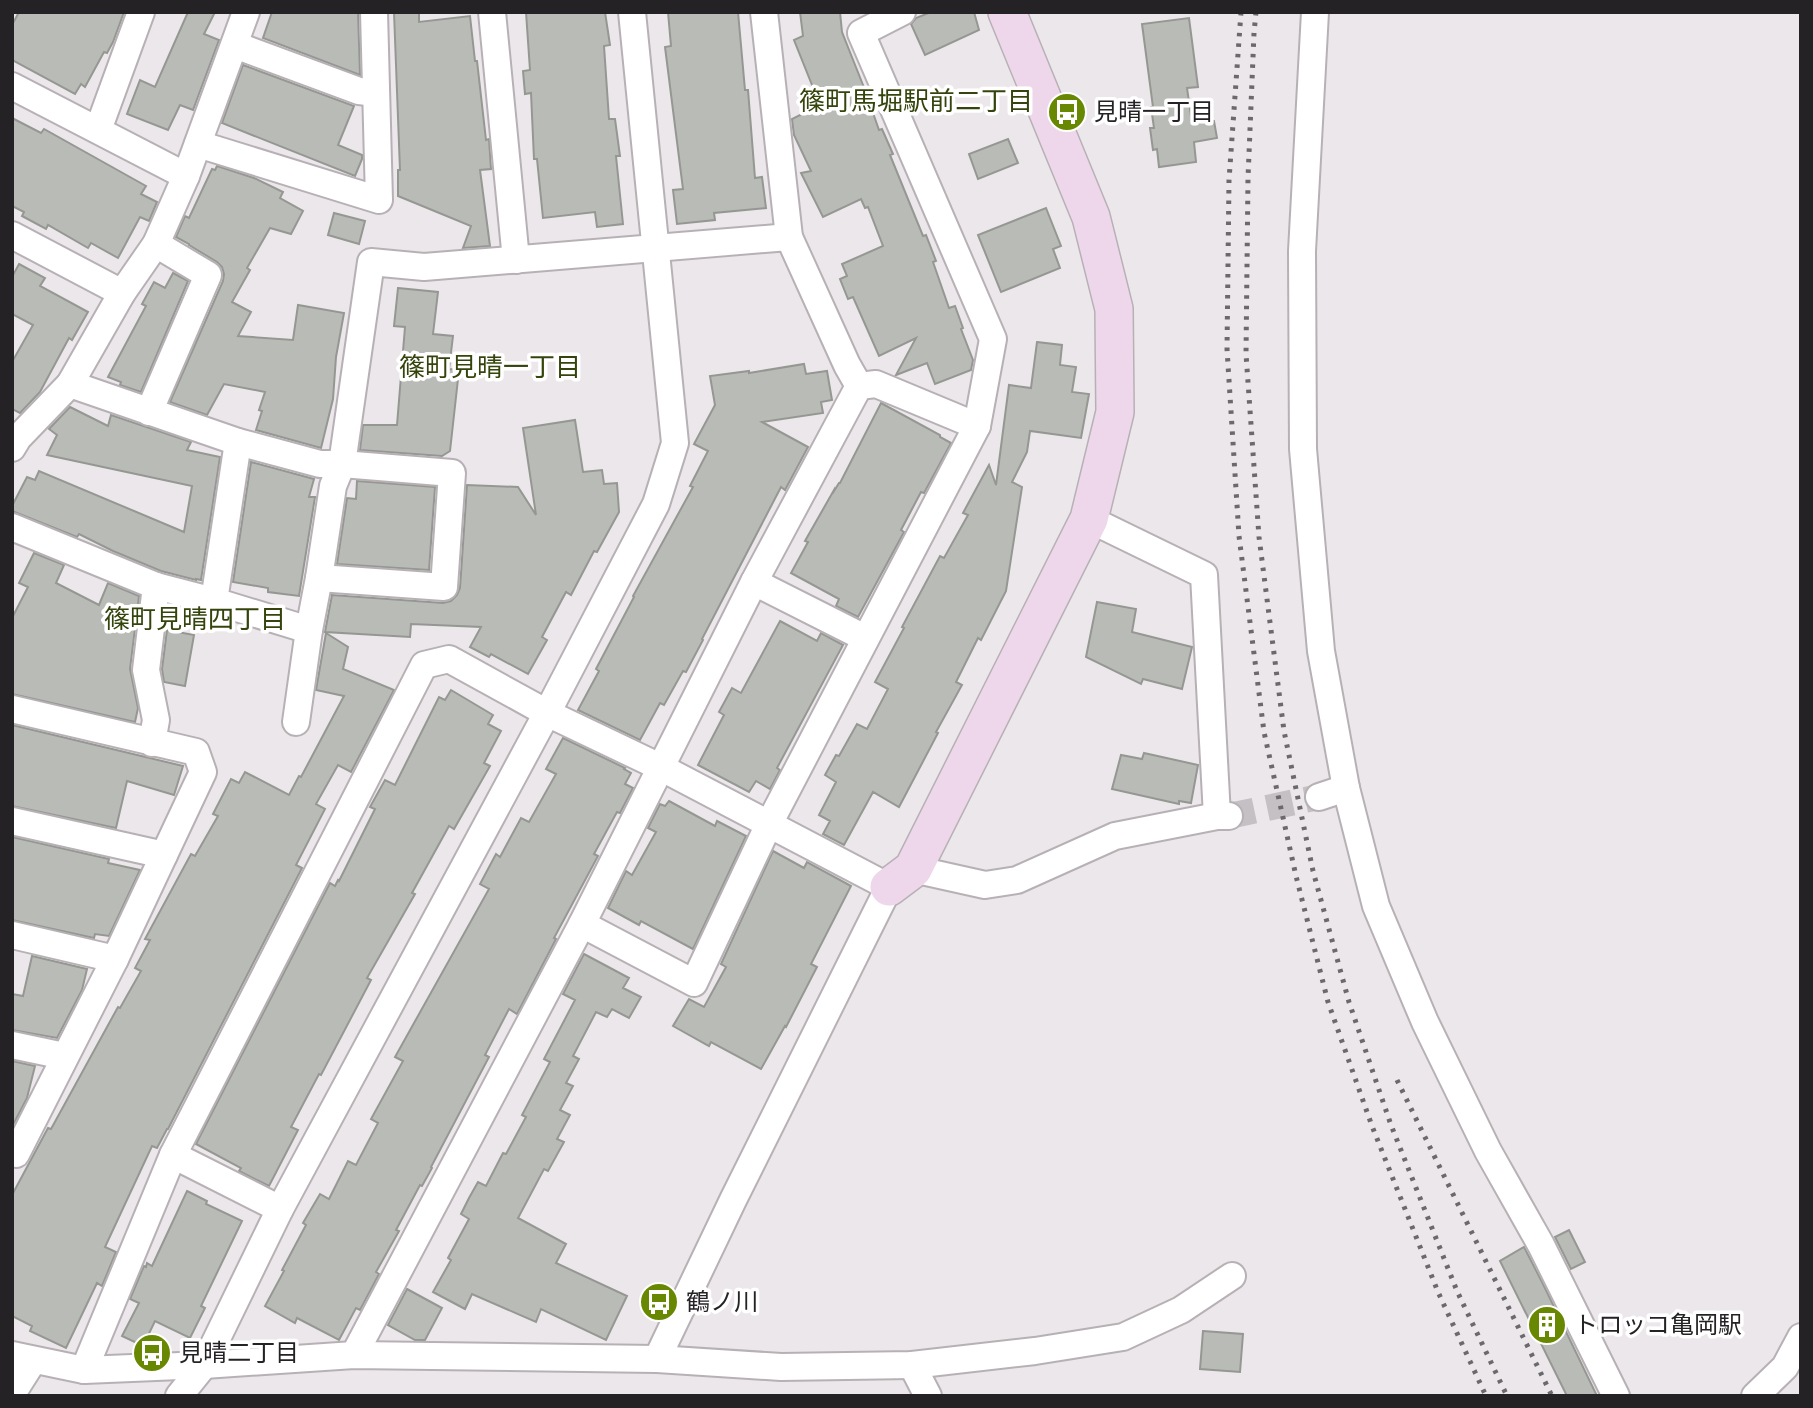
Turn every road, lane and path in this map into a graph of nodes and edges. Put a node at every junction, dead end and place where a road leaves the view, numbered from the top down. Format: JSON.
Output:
{"nodes":[{"id":1,"x":141,"y":12,"type":"edge"},
{"id":2,"x":246,"y":12,"type":"edge"},
{"id":3,"x":374,"y":12,"type":"edge"},
{"id":4,"x":492,"y":12,"type":"edge"},
{"id":5,"x":632,"y":12,"type":"edge"},
{"id":6,"x":764,"y":12,"type":"edge"},
{"id":7,"x":901,"y":12,"type":"edge"},
{"id":8,"x":1007,"y":12,"type":"edge"},
{"id":9,"x":1315,"y":12,"type":"edge"},
{"id":10,"x":235,"y":45,"type":"junction"},
{"id":11,"x":12,"y":86,"type":"edge"},
{"id":12,"x":376,"y":93,"type":"junction"},
{"id":13,"x":97,"y":130,"type":"junction"},
{"id":14,"x":198,"y":144,"type":"junction"},
{"id":15,"x":186,"y":176,"type":"junction"},
{"id":16,"x":12,"y":234,"type":"edge"},
{"id":17,"x":789,"y":237,"type":"junction"},
{"id":18,"x":156,"y":244,"type":"junction"},
{"id":19,"x":656,"y":248,"type":"junction"},
{"id":20,"x":516,"y":260,"type":"junction"},
{"id":21,"x":122,"y":293,"type":"junction"},
{"id":22,"x":70,"y":384,"type":"junction"},
{"id":23,"x":859,"y":386,"type":"junction"},
{"id":24,"x":149,"y":412,"type":"junction"},
{"id":25,"x":977,"y":426,"type":"junction"},
{"id":26,"x":14,"y":440,"type":"edge"},
{"id":27,"x":238,"y":442,"type":"junction"},
{"id":28,"x":342,"y":464,"type":"junction"},
{"id":29,"x":1089,"y":519,"type":"junction"},
{"id":30,"x":12,"y":527,"type":"edge"},
{"id":31,"x":319,"y":578,"type":"junction"},
{"id":32,"x":754,"y":582,"type":"junction"},
{"id":33,"x":156,"y":586,"type":"junction"},
{"id":34,"x":214,"y":601,"type":"junction"},
{"id":35,"x":309,"y":630,"type":"junction"},
{"id":36,"x":865,"y":638,"type":"junction"},
{"id":37,"x":12,"y":709,"type":"edge"},
{"id":38,"x":547,"y":713,"type":"junction"},
{"id":39,"x":296,"y":722,"type":"dead end"},
{"id":40,"x":152,"y":743,"type":"junction"},
{"id":41,"x":660,"y":767,"type":"junction"},
{"id":42,"x":1346,"y":788,"type":"junction"},
{"id":43,"x":1319,"y":797,"type":"tunnel mouth"},
{"id":44,"x":12,"y":821,"type":"edge"},
{"id":45,"x":769,"y":824,"type":"junction"},
{"id":46,"x":164,"y":855,"type":"junction"},
{"id":47,"x":901,"y":878,"type":"junction"},
{"id":48,"x":582,"y":924,"type":"junction"},
{"id":49,"x":12,"y":935,"type":"edge"},
{"id":50,"x":115,"y":959,"type":"junction"},
{"id":51,"x":12,"y":1045,"type":"edge"},
{"id":52,"x":64,"y":1056,"type":"junction"},
{"id":53,"x":12,"y":1153,"type":"edge"},
{"id":54,"x":173,"y":1155,"type":"junction"},
{"id":55,"x":281,"y":1209,"type":"junction"},
{"id":56,"x":1232,"y":1276,"type":"dead end"},
{"id":57,"x":1801,"y":1337,"type":"edge"},
{"id":58,"x":354,"y":1355,"type":"junction"},
{"id":59,"x":23,"y":1358,"type":"edge"},
{"id":60,"x":657,"y":1359,"type":"junction"},
{"id":61,"x":912,"y":1364,"type":"junction"},
{"id":62,"x":204,"y":1365,"type":"junction"},
{"id":63,"x":84,"y":1370,"type":"junction"},
{"id":64,"x":1763,"y":1393,"type":"edge"},
{"id":65,"x":12,"y":1394,"type":"edge"},
{"id":66,"x":931,"y":1395,"type":"edge"},
{"id":67,"x":179,"y":1396,"type":"edge"},
{"id":68,"x":1616,"y":1396,"type":"edge"}],
"edges":[{"from":1,"to":13,"type":"street"},
{"from":2,"to":10,"type":"street"},
{"from":3,"to":12,"type":"street"},
{"from":4,"to":20,"type":"street"},
{"from":5,"to":19,"type":"street"},
{"from":6,"to":17,"type":"street"},
{"from":7,"to":25,"type":"street"},
{"from":8,"to":29,"type":"street"},
{"from":9,"to":42,"type":"street"},
{"from":10,"to":12,"type":"street"},
{"from":10,"to":14,"type":"street"},
{"from":11,"to":13,"type":"street"},
{"from":12,"to":14,"type":"street"},
{"from":13,"to":15,"type":"street"},
{"from":14,"to":15,"type":"street"},
{"from":15,"to":18,"type":"street"},
{"from":16,"to":21,"type":"street"},
{"from":17,"to":19,"type":"street"},
{"from":17,"to":23,"type":"street"},
{"from":18,"to":21,"type":"street"},
{"from":18,"to":24,"type":"street"},
{"from":19,"to":20,"type":"street"},
{"from":19,"to":38,"type":"street"},
{"from":20,"to":28,"type":"street"},
{"from":21,"to":22,"type":"street"},
{"from":22,"to":24,"type":"street"},
{"from":22,"to":26,"type":"street"},
{"from":23,"to":25,"type":"street"},
{"from":23,"to":32,"type":"street"},
{"from":24,"to":27,"type":"street"},
{"from":25,"to":36,"type":"street"},
{"from":27,"to":28,"type":"street"},
{"from":27,"to":34,"type":"street"},
{"from":28,"to":31,"type":"street"},
{"from":28,"to":31,"type":"street"},
{"from":29,"to":47,"type":"street"},
{"from":29,"to":47,"type":"street"},
{"from":30,"to":33,"type":"street"},
{"from":31,"to":35,"type":"street"},
{"from":32,"to":36,"type":"street"},
{"from":32,"to":41,"type":"street"},
{"from":33,"to":34,"type":"street"},
{"from":33,"to":40,"type":"street"},
{"from":34,"to":35,"type":"street"},
{"from":35,"to":39,"type":"street"},
{"from":36,"to":45,"type":"street"},
{"from":37,"to":40,"type":"street"},
{"from":38,"to":41,"type":"street"},
{"from":38,"to":54,"type":"street"},
{"from":38,"to":55,"type":"street"},
{"from":40,"to":46,"type":"street"},
{"from":41,"to":45,"type":"street"},
{"from":41,"to":48,"type":"street"},
{"from":42,"to":43,"type":"street"},
{"from":42,"to":68,"type":"street"},
{"from":44,"to":46,"type":"street"},
{"from":45,"to":47,"type":"street"},
{"from":45,"to":48,"type":"street"},
{"from":46,"to":50,"type":"street"},
{"from":47,"to":60,"type":"street"},
{"from":48,"to":58,"type":"street"},
{"from":49,"to":50,"type":"street"},
{"from":50,"to":52,"type":"street"},
{"from":51,"to":52,"type":"street"},
{"from":52,"to":53,"type":"street"},
{"from":54,"to":55,"type":"street"},
{"from":54,"to":63,"type":"street"},
{"from":55,"to":62,"type":"street"},
{"from":56,"to":61,"type":"street"},
{"from":57,"to":64,"type":"street"},
{"from":58,"to":60,"type":"street"},
{"from":58,"to":62,"type":"street"},
{"from":59,"to":63,"type":"street"},
{"from":59,"to":65,"type":"street"},
{"from":60,"to":61,"type":"street"},
{"from":61,"to":66,"type":"street"},
{"from":62,"to":63,"type":"street"},
{"from":62,"to":67,"type":"street"}]}
